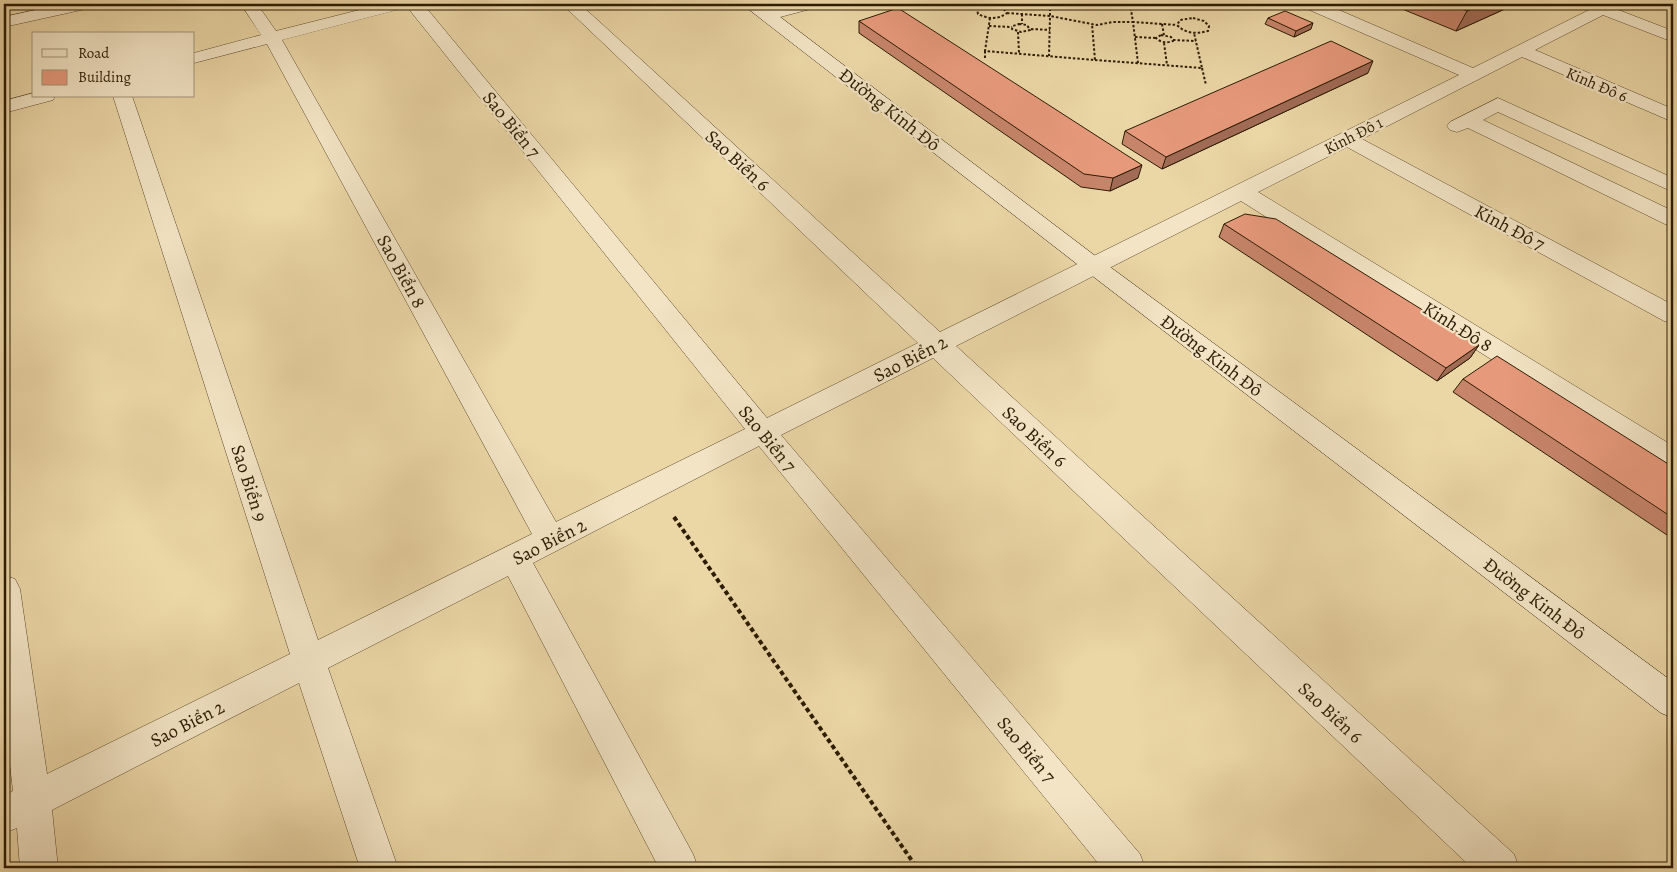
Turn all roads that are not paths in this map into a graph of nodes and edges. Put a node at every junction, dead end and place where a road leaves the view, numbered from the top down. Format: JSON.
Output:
{"nodes":[{"id":1,"x":84,"y":4,"type":"edge"},
{"id":2,"x":249,"y":4,"type":"edge"},
{"id":3,"x":402,"y":4,"type":"edge"},
{"id":4,"x":414,"y":4,"type":"edge"},
{"id":5,"x":570,"y":4,"type":"edge"},
{"id":6,"x":808,"y":4,"type":"edge"},
{"id":7,"x":1311,"y":4,"type":"edge"},
{"id":8,"x":1607,"y":6,"type":"edge"},
{"id":9,"x":761,"y":10,"type":"edge"},
{"id":10,"x":11,"y":18,"type":"edge"},
{"id":11,"x":272,"y":37,"type":"junction"},
{"id":12,"x":1673,"y":37,"type":"edge"},
{"id":13,"x":1522,"y":51,"type":"junction"},
{"id":14,"x":195,"y":58,"type":"edge"},
{"id":15,"x":1472,"y":74,"type":"junction"},
{"id":16,"x":38,"y":98,"type":"edge"},
{"id":17,"x":123,"y":98,"type":"edge"},
{"id":18,"x":4,"y":107,"type":"edge"},
{"id":19,"x":1673,"y":116,"type":"edge"},
{"id":20,"x":1347,"y":139,"type":"junction"},
{"id":21,"x":1673,"y":186,"type":"edge"},
{"id":22,"x":1242,"y":192,"type":"junction"},
{"id":23,"x":1673,"y":219,"type":"edge"},
{"id":24,"x":1094,"y":266,"type":"junction"},
{"id":25,"x":1673,"y":315,"type":"edge"},
{"id":26,"x":937,"y":345,"type":"junction"},
{"id":27,"x":763,"y":432,"type":"junction"},
{"id":28,"x":1673,"y":460,"type":"edge"},
{"id":29,"x":551,"y":540,"type":"junction"},
{"id":30,"x":514,"y":558,"type":"junction"},
{"id":31,"x":4,"y":589,"type":"edge"},
{"id":32,"x":309,"y":662,"type":"junction"},
{"id":33,"x":1673,"y":702,"type":"edge"},
{"id":34,"x":18,"y":808,"type":"edge"},
{"id":35,"x":39,"y":868,"type":"edge"},
{"id":36,"x":380,"y":868,"type":"edge"},
{"id":37,"x":679,"y":868,"type":"edge"},
{"id":38,"x":1126,"y":868,"type":"edge"},
{"id":39,"x":1500,"y":868,"type":"edge"}],
"edges":[{"from":1,"to":10,"type":"street"},
{"from":2,"to":11,"type":"street","name":"Sao Biển 8"},
{"from":3,"to":11,"type":"street"},
{"from":4,"to":27,"type":"street","name":"Sao Biển 7"},
{"from":5,"to":26,"type":"street","name":"Sao Biển 6"},
{"from":6,"to":9,"type":"street"},
{"from":7,"to":15,"type":"street"},
{"from":8,"to":12,"type":"street"},
{"from":8,"to":13,"type":"street","name":"Kinh Đô 1"},
{"from":9,"to":24,"type":"street","name":"Đường Kinh Đô"},
{"from":11,"to":14,"type":"street"},
{"from":11,"to":29,"type":"street","name":"Sao Biển 8"},
{"from":13,"to":15,"type":"street","name":"Kinh Đô 1"},
{"from":13,"to":19,"type":"street","name":"Kinh Đô 6"},
{"from":15,"to":20,"type":"street","name":"Kinh Đô 1"},
{"from":16,"to":18,"type":"street"},
{"from":17,"to":32,"type":"street","name":"Sao Biển 9"},
{"from":20,"to":22,"type":"street","name":"Kinh Đô 1"},
{"from":20,"to":25,"type":"street","name":"Kinh Đô 7"},
{"from":21,"to":23,"type":"street"},
{"from":22,"to":24,"type":"street","name":"Kinh Đô 1"},
{"from":22,"to":28,"type":"street","name":"Kinh Đô 8"},
{"from":24,"to":26,"type":"street","name":"Sao Biển 2"},
{"from":24,"to":33,"type":"street","name":"Đường Kinh Đô"},
{"from":26,"to":27,"type":"street","name":"Sao Biển 2"},
{"from":26,"to":39,"type":"street","name":"Sao Biển 6"},
{"from":27,"to":29,"type":"street","name":"Sao Biển 2"},
{"from":27,"to":38,"type":"street","name":"Sao Biển 7"},
{"from":29,"to":30,"type":"street","name":"Sao Biển 2"},
{"from":30,"to":32,"type":"street","name":"Sao Biển 2"},
{"from":30,"to":37,"type":"street"},
{"from":31,"to":34,"type":"street"},
{"from":32,"to":34,"type":"street","name":"Sao Biển 2"},
{"from":32,"to":36,"type":"street","name":"Sao Biển 9"},
{"from":34,"to":35,"type":"street"}]}
